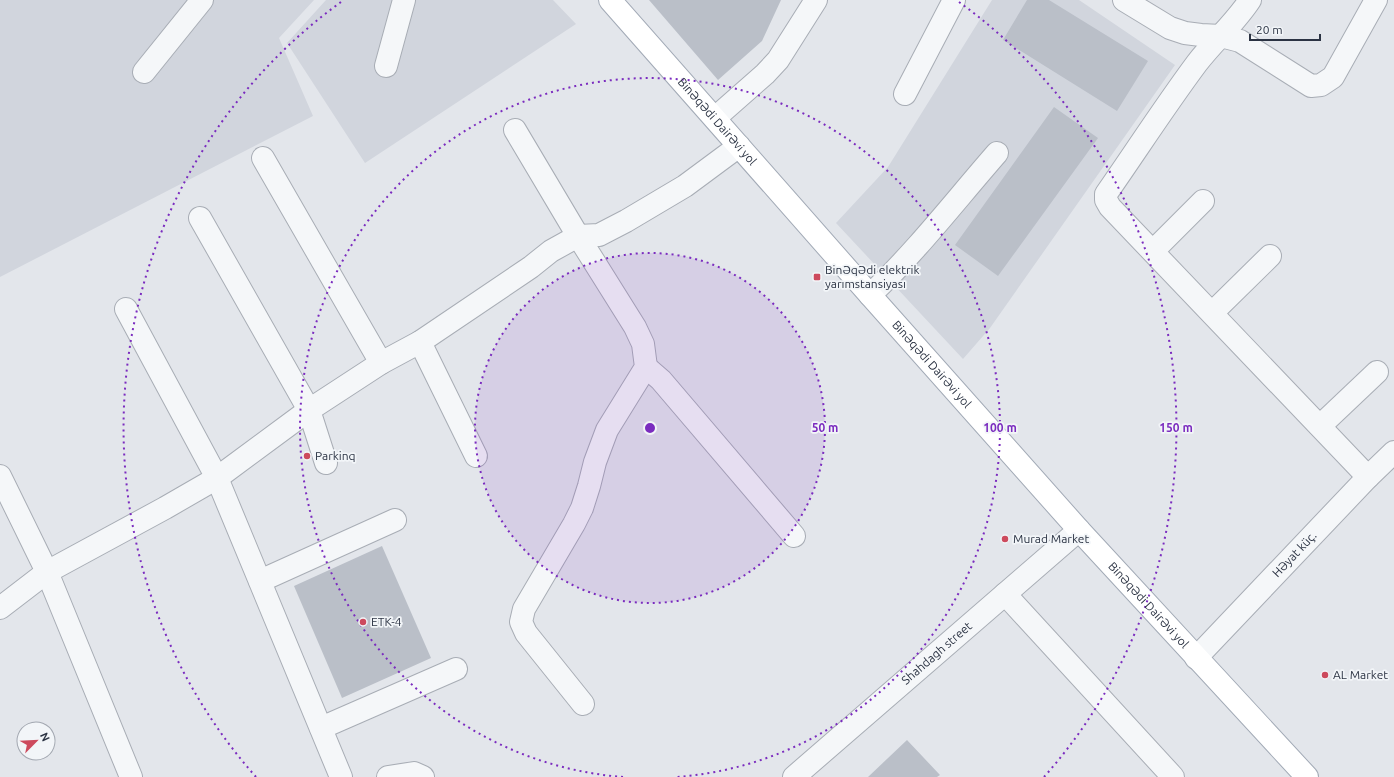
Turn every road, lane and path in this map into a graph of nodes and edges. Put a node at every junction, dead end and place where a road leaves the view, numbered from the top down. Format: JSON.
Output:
{"nodes":[{"id":1,"x":202,"y":0,"type":"edge"},
{"id":2,"x":404,"y":0,"type":"edge"},
{"id":3,"x":610,"y":0,"type":"edge"},
{"id":4,"x":816,"y":0,"type":"edge"},
{"id":5,"x":954,"y":0,"type":"edge"},
{"id":6,"x":1124,"y":0,"type":"edge"},
{"id":7,"x":1250,"y":0,"type":"edge"},
{"id":8,"x":1376,"y":0,"type":"edge"},
{"id":9,"x":1221,"y":36,"type":"junction"},
{"id":10,"x":386,"y":66,"type":"dead end"},
{"id":11,"x":144,"y":72,"type":"dead end"},
{"id":12,"x":905,"y":94,"type":"dead end"},
{"id":13,"x":715,"y":118,"type":"junction"},
{"id":14,"x":515,"y":130,"type":"dead end"},
{"id":15,"x":739,"y":146,"type":"junction"},
{"id":16,"x":997,"y":153,"type":"dead end"},
{"id":17,"x":263,"y":158,"type":"dead end"},
{"id":18,"x":1204,"y":201,"type":"dead end"},
{"id":19,"x":200,"y":218,"type":"dead end"},
{"id":20,"x":578,"y":236,"type":"junction"},
{"id":21,"x":1153,"y":251,"type":"junction"},
{"id":22,"x":1270,"y":256,"type":"dead end"},
{"id":23,"x":870,"y":295,"type":"junction"},
{"id":24,"x":126,"y":309,"type":"dead end"},
{"id":25,"x":1212,"y":313,"type":"junction"},
{"id":26,"x":420,"y":342,"type":"junction"},
{"id":27,"x":381,"y":363,"type":"junction"},
{"id":28,"x":646,"y":367,"type":"junction"},
{"id":29,"x":1377,"y":372,"type":"dead end"},
{"id":30,"x":309,"y":410,"type":"junction"},
{"id":31,"x":1320,"y":426,"type":"junction"},
{"id":32,"x":1394,"y":452,"type":"edge"},
{"id":33,"x":476,"y":456,"type":"dead end"},
{"id":34,"x":326,"y":463,"type":"dead end"},
{"id":35,"x":0,"y":476,"type":"edge"},
{"id":36,"x":1368,"y":477,"type":"junction"},
{"id":37,"x":217,"y":478,"type":"junction"},
{"id":38,"x":395,"y":520,"type":"dead end"},
{"id":39,"x":1079,"y":530,"type":"junction"},
{"id":40,"x":794,"y":536,"type":"dead end"},
{"id":41,"x":46,"y":572,"type":"junction"},
{"id":42,"x":260,"y":581,"type":"junction"},
{"id":43,"x":1004,"y":594,"type":"junction"},
{"id":44,"x":0,"y":608,"type":"edge"},
{"id":45,"x":1196,"y":658,"type":"junction"},
{"id":46,"x":456,"y":669,"type":"dead end"},
{"id":47,"x":583,"y":704,"type":"dead end"},
{"id":48,"x":321,"y":728,"type":"junction"},
{"id":49,"x":131,"y":777,"type":"edge"},
{"id":50,"x":341,"y":777,"type":"edge"},
{"id":51,"x":388,"y":777,"type":"edge"},
{"id":52,"x":423,"y":777,"type":"edge"},
{"id":53,"x":794,"y":777,"type":"edge"},
{"id":54,"x":1173,"y":777,"type":"edge"},
{"id":55,"x":1307,"y":777,"type":"edge"}],
"edges":[{"from":1,"to":11,"type":"street"},
{"from":2,"to":10,"type":"street"},
{"from":3,"to":13,"type":"main road","name":"Binəqədi Dairəvi yol"},
{"from":4,"to":13,"type":"street"},
{"from":5,"to":12,"type":"street"},
{"from":6,"to":9,"type":"street"},
{"from":7,"to":9,"type":"street"},
{"from":8,"to":9,"type":"street"},
{"from":9,"to":21,"type":"street"},
{"from":13,"to":15,"type":"main road","name":"Binəqədi Dairəvi yol"},
{"from":14,"to":20,"type":"street"},
{"from":15,"to":20,"type":"street"},
{"from":15,"to":23,"type":"main road","name":"Binəqədi Dairəvi yol"},
{"from":16,"to":23,"type":"street"},
{"from":17,"to":27,"type":"street"},
{"from":18,"to":21,"type":"street"},
{"from":19,"to":30,"type":"street"},
{"from":20,"to":26,"type":"street"},
{"from":20,"to":28,"type":"street"},
{"from":21,"to":25,"type":"street"},
{"from":22,"to":25,"type":"street"},
{"from":23,"to":39,"type":"main road","name":"Binəqədi Dairəvi yol"},
{"from":24,"to":37,"type":"street"},
{"from":25,"to":31,"type":"street"},
{"from":26,"to":27,"type":"street"},
{"from":26,"to":33,"type":"street"},
{"from":27,"to":30,"type":"street"},
{"from":28,"to":40,"type":"street"},
{"from":28,"to":47,"type":"street"},
{"from":29,"to":31,"type":"street"},
{"from":30,"to":34,"type":"street"},
{"from":30,"to":37,"type":"street"},
{"from":31,"to":36,"type":"street"},
{"from":32,"to":36,"type":"street","name":"Həyat küç."},
{"from":35,"to":41,"type":"street"},
{"from":36,"to":45,"type":"street","name":"Həyat küç."},
{"from":37,"to":41,"type":"street"},
{"from":37,"to":42,"type":"street"},
{"from":38,"to":42,"type":"street"},
{"from":39,"to":43,"type":"street","name":"Shahdagh street"},
{"from":39,"to":45,"type":"main road","name":"Binəqədi Dairəvi yol"},
{"from":41,"to":44,"type":"street"},
{"from":41,"to":49,"type":"street"},
{"from":42,"to":48,"type":"street"},
{"from":43,"to":53,"type":"street","name":"Shahdagh street"},
{"from":43,"to":54,"type":"street"},
{"from":45,"to":55,"type":"main road","name":"Binəqədi Dairəvi yol"},
{"from":46,"to":48,"type":"street"},
{"from":48,"to":50,"type":"street"},
{"from":51,"to":52,"type":"street"}]}
